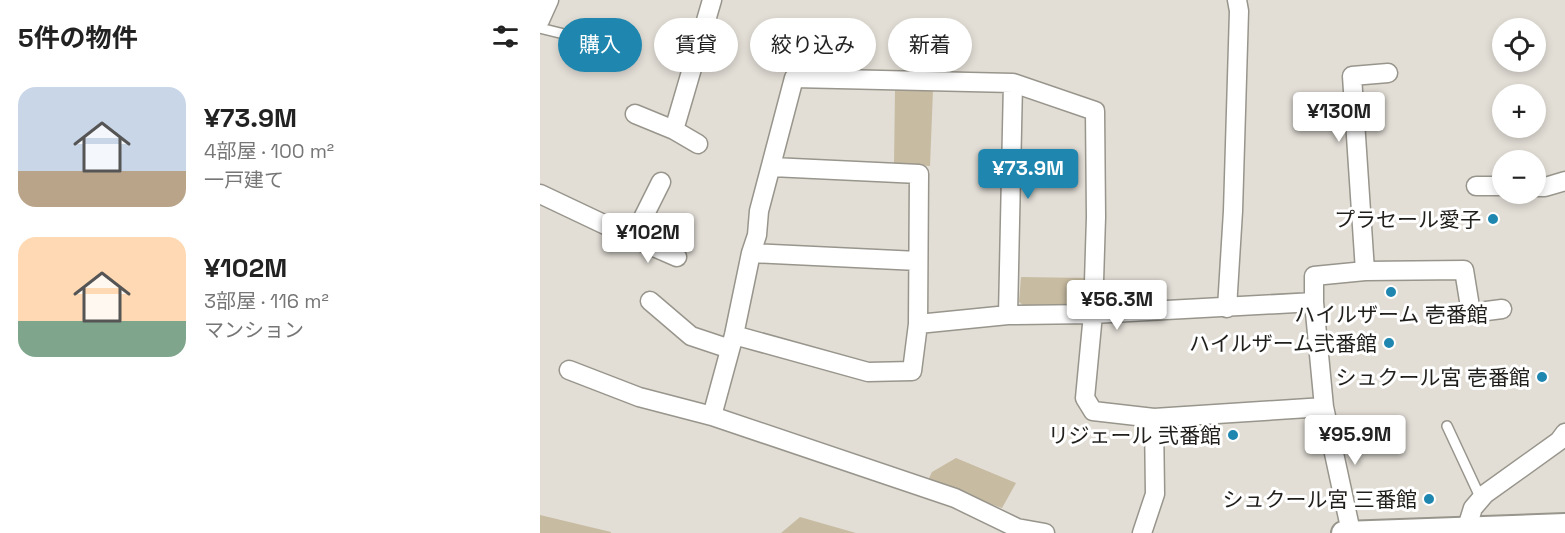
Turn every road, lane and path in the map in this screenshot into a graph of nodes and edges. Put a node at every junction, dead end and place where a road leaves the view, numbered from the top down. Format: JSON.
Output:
{"nodes":[{"id":1,"x":549,"y":0,"type":"edge"},
{"id":2,"x":712,"y":0,"type":"edge"},
{"id":3,"x":1237,"y":0,"type":"edge"},
{"id":4,"x":540,"y":20,"type":"edge"},
{"id":5,"x":540,"y":28,"type":"edge"},
{"id":6,"x":558,"y":32,"type":"edge"},
{"id":7,"x":1388,"y":73,"type":"dead end"},
{"id":8,"x":1012,"y":83,"type":"junction"},
{"id":9,"x":635,"y":114,"type":"dead end"},
{"id":10,"x":674,"y":130,"type":"junction"},
{"id":11,"x":698,"y":144,"type":"dead end"},
{"id":12,"x":772,"y":167,"type":"junction"},
{"id":13,"x":1565,"y":181,"type":"edge"},
{"id":14,"x":661,"y":182,"type":"dead end"},
{"id":15,"x":1476,"y":186,"type":"dead end"},
{"id":16,"x":1492,"y":186,"type":"edge"},
{"id":17,"x":1546,"y":187,"type":"edge"},
{"id":18,"x":540,"y":194,"type":"edge"},
{"id":19,"x":633,"y":238,"type":"junction"},
{"id":20,"x":751,"y":253,"type":"junction"},
{"id":21,"x":677,"y":257,"type":"dead end"},
{"id":22,"x":918,"y":261,"type":"junction"},
{"id":23,"x":1365,"y":271,"type":"junction"},
{"id":24,"x":650,"y":301,"type":"dead end"},
{"id":25,"x":1314,"y":302,"type":"junction"},
{"id":26,"x":1227,"y":308,"type":"junction"},
{"id":27,"x":1502,"y":309,"type":"dead end"},
{"id":28,"x":1093,"y":314,"type":"junction"},
{"id":29,"x":1008,"y":315,"type":"junction"},
{"id":30,"x":918,"y":324,"type":"junction"},
{"id":31,"x":732,"y":342,"type":"junction"},
{"id":32,"x":569,"y":370,"type":"dead end"},
{"id":33,"x":1324,"y":407,"type":"junction"},
{"id":34,"x":712,"y":416,"type":"junction"},
{"id":35,"x":1154,"y":418,"type":"junction"},
{"id":36,"x":1447,"y":426,"type":"dead end"},
{"id":37,"x":1565,"y":433,"type":"edge"},
{"id":38,"x":1481,"y":498,"type":"junction"},
{"id":39,"x":1565,"y":525,"type":"edge"},
{"id":40,"x":1467,"y":527,"type":"junction"},
{"id":41,"x":1347,"y":532,"type":"edge"},
{"id":42,"x":1045,"y":533,"type":"edge"},
{"id":43,"x":1142,"y":533,"type":"edge"}],
"edges":[{"from":1,"to":4,"type":"street"},
{"from":2,"to":10,"type":"street"},
{"from":3,"to":26,"type":"street"},
{"from":5,"to":6,"type":"lane"},
{"from":7,"to":23,"type":"street"},
{"from":8,"to":12,"type":"street"},
{"from":8,"to":28,"type":"street"},
{"from":8,"to":29,"type":"street"},
{"from":9,"to":10,"type":"street"},
{"from":10,"to":11,"type":"street"},
{"from":12,"to":20,"type":"street"},
{"from":12,"to":22,"type":"street"},
{"from":13,"to":17,"type":"street"},
{"from":14,"to":19,"type":"street"},
{"from":15,"to":16,"type":"street"},
{"from":18,"to":19,"type":"street"},
{"from":19,"to":21,"type":"street"},
{"from":20,"to":22,"type":"street"},
{"from":20,"to":31,"type":"street"},
{"from":22,"to":30,"type":"street"},
{"from":23,"to":25,"type":"street"},
{"from":23,"to":27,"type":"street"},
{"from":24,"to":31,"type":"street"},
{"from":25,"to":26,"type":"street"},
{"from":25,"to":33,"type":"street"},
{"from":26,"to":28,"type":"street"},
{"from":28,"to":29,"type":"street"},
{"from":28,"to":35,"type":"street"},
{"from":29,"to":30,"type":"street"},
{"from":30,"to":31,"type":"street"},
{"from":31,"to":34,"type":"street"},
{"from":32,"to":34,"type":"street"},
{"from":33,"to":35,"type":"street"},
{"from":33,"to":41,"type":"street"},
{"from":34,"to":42,"type":"street"},
{"from":35,"to":43,"type":"street"},
{"from":36,"to":38,"type":"lane"},
{"from":37,"to":38,"type":"street"},
{"from":38,"to":40,"type":"street"},
{"from":39,"to":40,"type":"street"},
{"from":40,"to":41,"type":"street"}]}
